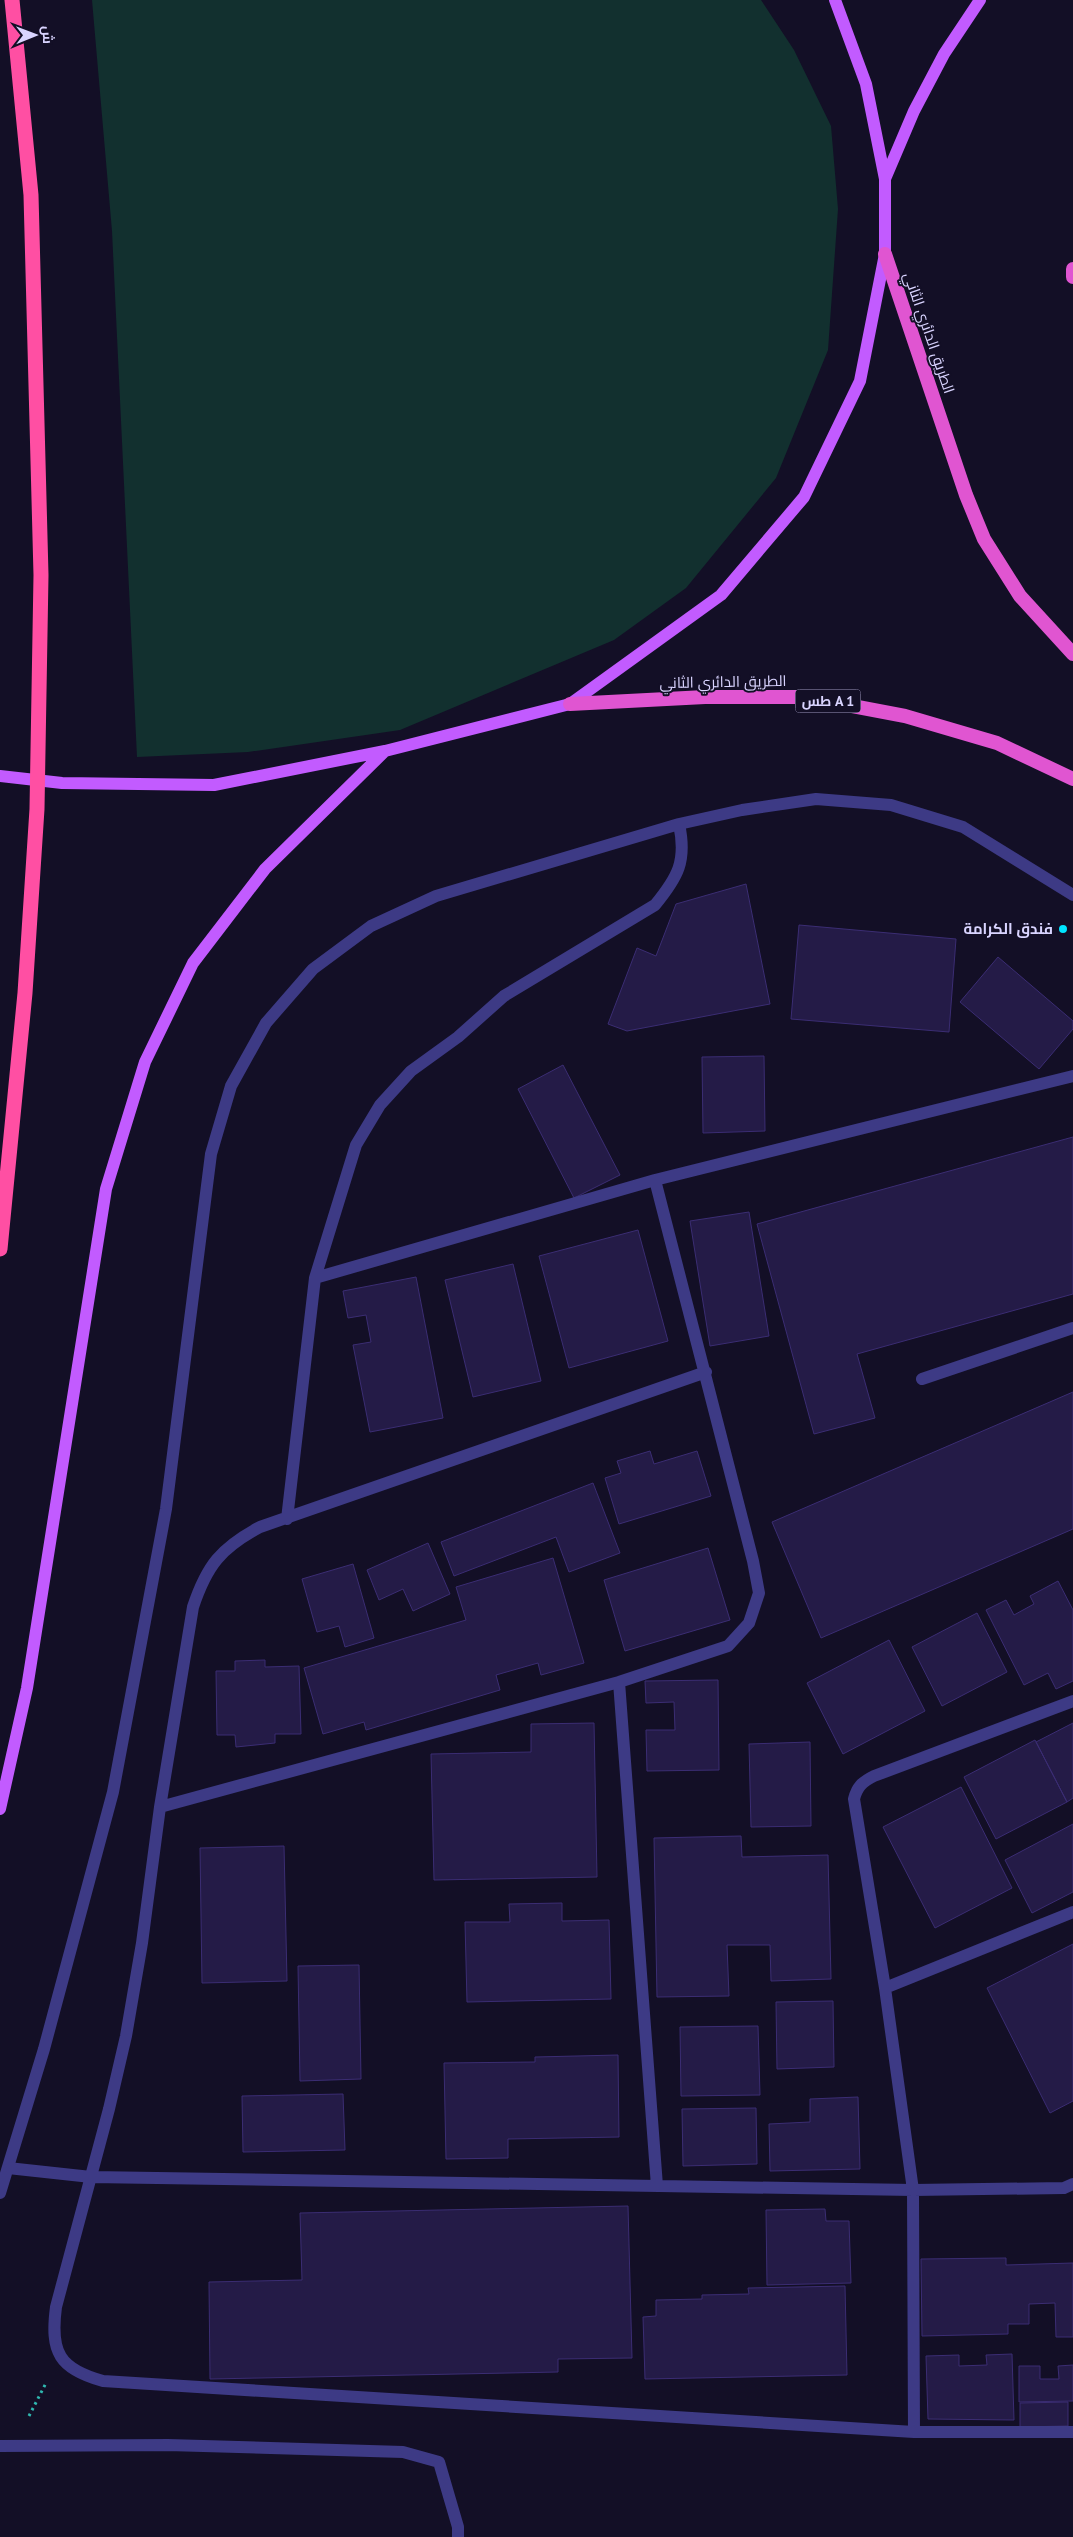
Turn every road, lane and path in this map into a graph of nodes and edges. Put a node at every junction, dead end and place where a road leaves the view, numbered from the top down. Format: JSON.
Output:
{"nodes":[{"id":1,"x":12,"y":0,"type":"edge"},
{"id":2,"x":835,"y":0,"type":"edge"},
{"id":3,"x":980,"y":0,"type":"edge"},
{"id":4,"x":886,"y":179,"type":"junction"},
{"id":5,"x":885,"y":254,"type":"junction"},
{"id":6,"x":1073,"y":269,"type":"edge"},
{"id":7,"x":1073,"y":277,"type":"edge"},
{"id":8,"x":1073,"y":654,"type":"edge"},
{"id":9,"x":570,"y":704,"type":"junction"},
{"id":10,"x":385,"y":751,"type":"junction"},
{"id":11,"x":0,"y":776,"type":"edge"},
{"id":12,"x":1073,"y":779,"type":"edge"},
{"id":13,"x":679,"y":824,"type":"junction"},
{"id":14,"x":1073,"y":896,"type":"edge"},
{"id":15,"x":1073,"y":1076,"type":"edge"},
{"id":16,"x":654,"y":1180,"type":"junction"},
{"id":17,"x":0,"y":1249,"type":"edge"},
{"id":18,"x":315,"y":1278,"type":"junction"},
{"id":19,"x":1073,"y":1328,"type":"edge"},
{"id":20,"x":706,"y":1372,"type":"junction"},
{"id":21,"x":922,"y":1379,"type":"dead end"},
{"id":22,"x":287,"y":1519,"type":"junction"},
{"id":23,"x":619,"y":1682,"type":"junction"},
{"id":24,"x":1073,"y":1701,"type":"edge"},
{"id":25,"x":160,"y":1807,"type":"junction"},
{"id":26,"x":0,"y":1809,"type":"edge"},
{"id":27,"x":1073,"y":1912,"type":"edge"},
{"id":28,"x":885,"y":1988,"type":"junction"},
{"id":29,"x":8,"y":2168,"type":"junction"},
{"id":30,"x":91,"y":2176,"type":"junction"},
{"id":31,"x":657,"y":2186,"type":"junction"},
{"id":32,"x":1070,"y":2187,"type":"edge"},
{"id":33,"x":913,"y":2190,"type":"junction"},
{"id":34,"x":0,"y":2192,"type":"edge"},
{"id":35,"x":914,"y":2432,"type":"junction"},
{"id":36,"x":1073,"y":2432,"type":"edge"},
{"id":37,"x":0,"y":2446,"type":"edge"},
{"id":38,"x":458,"y":2537,"type":"edge"}],
"edges":[{"from":1,"to":17,"type":"highway","bridge":true},
{"from":2,"to":4,"type":"main road"},
{"from":3,"to":4,"type":"main road"},
{"from":4,"to":5,"type":"main road"},
{"from":5,"to":8,"type":"highway","name":"الطريق الدائري الثاني"},
{"from":5,"to":9,"type":"main road"},
{"from":6,"to":7,"type":"highway"},
{"from":9,"to":10,"type":"main road"},
{"from":9,"to":12,"type":"highway","name":"الطريق الدائري الثاني","number":"طس A 1"},
{"from":10,"to":11,"type":"main road"},
{"from":10,"to":26,"type":"main road"},
{"from":13,"to":14,"type":"street"},
{"from":13,"to":18,"type":"street"},
{"from":13,"to":29,"type":"street"},
{"from":15,"to":16,"type":"street"},
{"from":16,"to":18,"type":"street"},
{"from":16,"to":20,"type":"street"},
{"from":18,"to":22,"type":"street"},
{"from":19,"to":21,"type":"street"},
{"from":20,"to":22,"type":"street"},
{"from":20,"to":23,"type":"street"},
{"from":22,"to":25,"type":"street"},
{"from":23,"to":25,"type":"street"},
{"from":23,"to":31,"type":"street"},
{"from":24,"to":28,"type":"street"},
{"from":25,"to":30,"type":"street"},
{"from":27,"to":28,"type":"street"},
{"from":28,"to":33,"type":"street"},
{"from":29,"to":30,"type":"street"},
{"from":29,"to":34,"type":"street"},
{"from":30,"to":31,"type":"street"},
{"from":30,"to":35,"type":"street"},
{"from":31,"to":33,"type":"street"},
{"from":32,"to":33,"type":"street"},
{"from":33,"to":35,"type":"street"},
{"from":35,"to":36,"type":"street"},
{"from":37,"to":38,"type":"street"}]}
